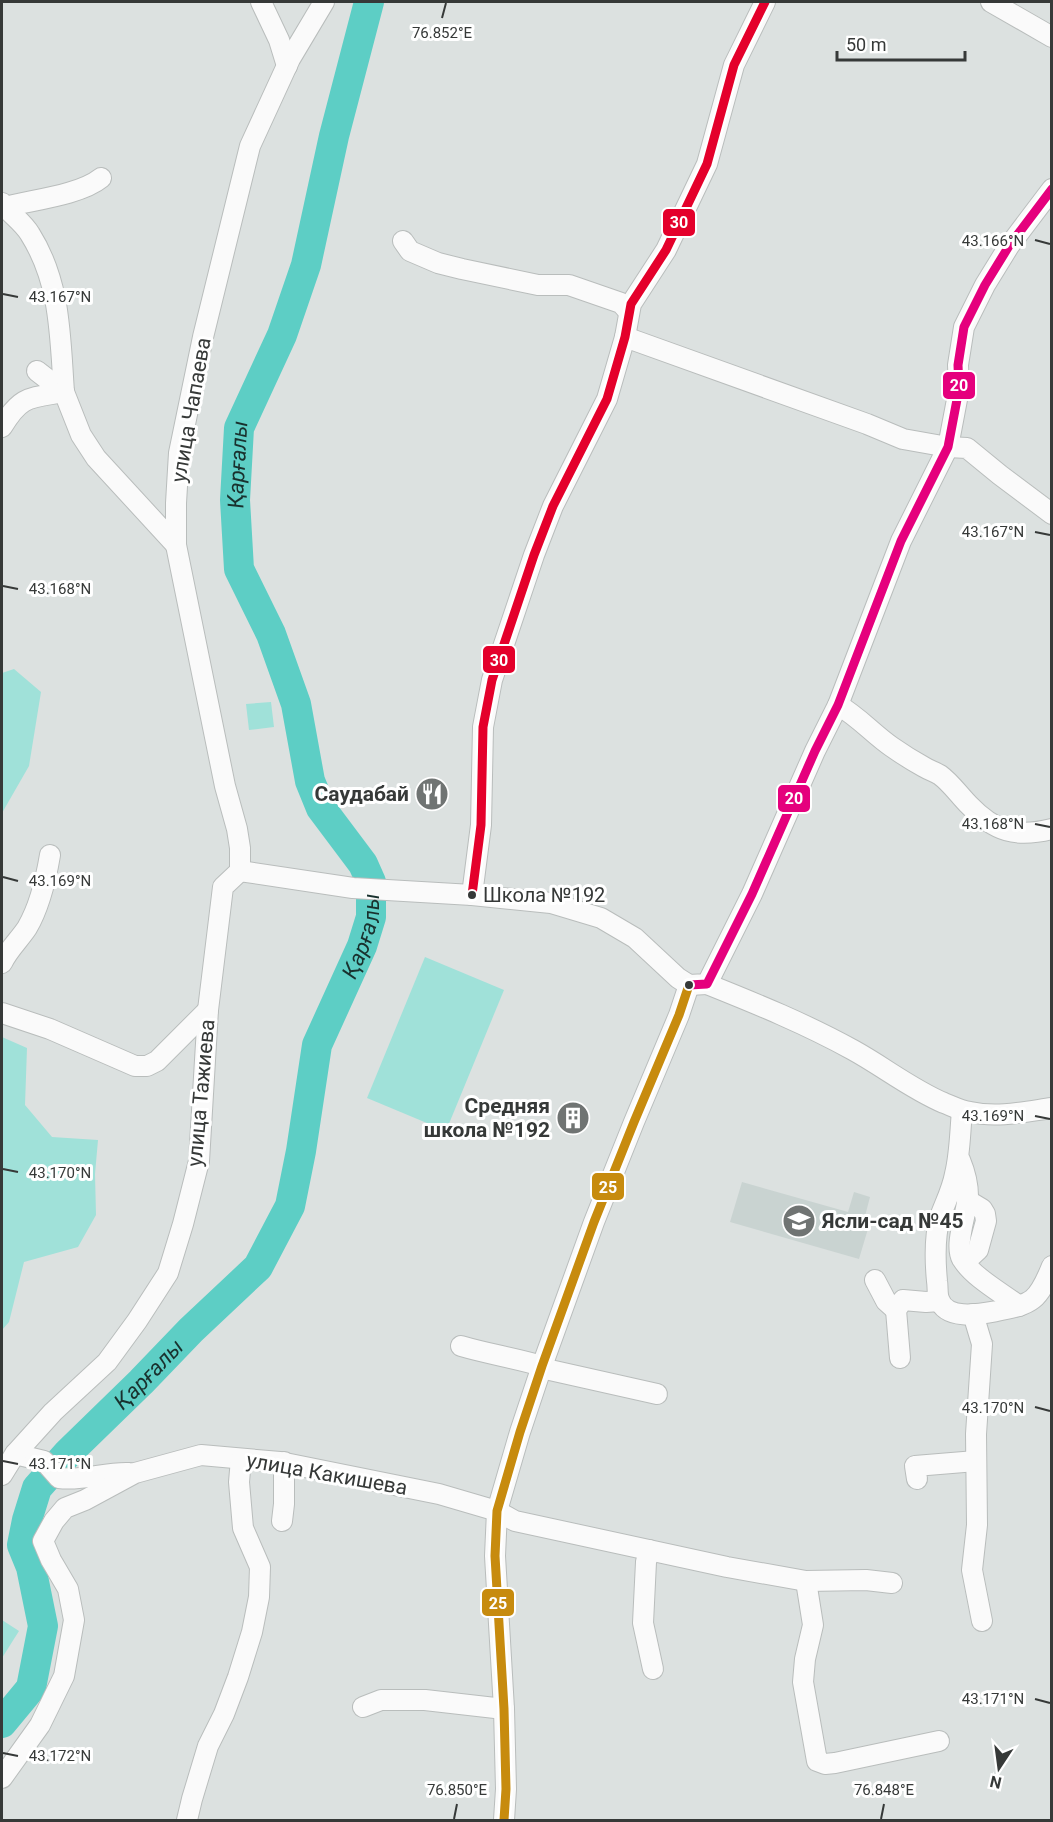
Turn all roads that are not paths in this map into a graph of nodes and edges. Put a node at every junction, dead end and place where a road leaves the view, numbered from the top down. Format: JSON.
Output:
{"nodes":[{"id":1,"x":261,"y":2,"type":"edge"},
{"id":2,"x":324,"y":2,"type":"edge"},
{"id":3,"x":765,"y":2,"type":"edge"},
{"id":4,"x":991,"y":2,"type":"edge"},
{"id":5,"x":1052,"y":37,"type":"edge"},
{"id":6,"x":286,"y":66,"type":"junction"},
{"id":7,"x":102,"y":178,"type":"dead end"},
{"id":8,"x":1052,"y":189,"type":"edge"},
{"id":9,"x":3,"y":205,"type":"edge"},
{"id":10,"x":403,"y":241,"type":"dead end"},
{"id":11,"x":629,"y":312,"type":"junction"},
{"id":12,"x":625,"y":337,"type":"junction"},
{"id":13,"x":37,"y":371,"type":"dead end"},
{"id":14,"x":64,"y":392,"type":"junction"},
{"id":15,"x":2,"y":427,"type":"edge"},
{"id":16,"x":948,"y":447,"type":"junction"},
{"id":17,"x":1052,"y":514,"type":"edge"},
{"id":18,"x":176,"y":545,"type":"junction"},
{"id":19,"x":838,"y":705,"type":"junction"},
{"id":20,"x":1052,"y":829,"type":"edge"},
{"id":21,"x":50,"y":855,"type":"dead end"},
{"id":22,"x":240,"y":871,"type":"junction"},
{"id":23,"x":472,"y":895,"type":"junction"},
{"id":24,"x":2,"y":963,"type":"edge"},
{"id":25,"x":698,"y":984,"type":"junction"},
{"id":26,"x":208,"y":1010,"type":"junction"},
{"id":27,"x":2,"y":1012,"type":"edge"},
{"id":28,"x":1052,"y":1108,"type":"edge"},
{"id":29,"x":962,"y":1111,"type":"junction"},
{"id":30,"x":958,"y":1155,"type":"junction"},
{"id":31,"x":1052,"y":1266,"type":"edge"},
{"id":32,"x":874,"y":1280,"type":"dead end"},
{"id":33,"x":939,"y":1301,"type":"junction"},
{"id":34,"x":1019,"y":1306,"type":"junction"},
{"id":35,"x":896,"y":1310,"type":"junction"},
{"id":36,"x":973,"y":1314,"type":"junction"},
{"id":37,"x":461,"y":1346,"type":"dead end"},
{"id":38,"x":900,"y":1358,"type":"dead end"},
{"id":39,"x":542,"y":1367,"type":"junction"},
{"id":40,"x":657,"y":1394,"type":"dead end"},
{"id":41,"x":15,"y":1454,"type":"junction"},
{"id":42,"x":241,"y":1459,"type":"junction"},
{"id":43,"x":976,"y":1461,"type":"junction"},
{"id":44,"x":284,"y":1462,"type":"junction"},
{"id":45,"x":135,"y":1473,"type":"junction"},
{"id":46,"x":2,"y":1475,"type":"edge"},
{"id":47,"x":917,"y":1479,"type":"dead end"},
{"id":48,"x":497,"y":1511,"type":"junction"},
{"id":49,"x":282,"y":1521,"type":"dead end"},
{"id":50,"x":649,"y":1550,"type":"junction"},
{"id":51,"x":806,"y":1581,"type":"junction"},
{"id":52,"x":891,"y":1582,"type":"dead end"},
{"id":53,"x":982,"y":1621,"type":"dead end"},
{"id":54,"x":652,"y":1669,"type":"dead end"},
{"id":55,"x":363,"y":1707,"type":"dead end"},
{"id":56,"x":504,"y":1709,"type":"junction"},
{"id":57,"x":939,"y":1741,"type":"dead end"},
{"id":58,"x":2,"y":1778,"type":"edge"},
{"id":59,"x":187,"y":1821,"type":"edge"},
{"id":60,"x":504,"y":1821,"type":"edge"}],
"edges":[{"from":1,"to":6,"type":"street"},
{"from":2,"to":6,"type":"street","name":"улица Чапаева"},
{"from":3,"to":11,"type":"street"},
{"from":4,"to":5,"type":"street"},
{"from":6,"to":18,"type":"street","name":"улица Чапаева"},
{"from":7,"to":9,"type":"street"},
{"from":8,"to":16,"type":"street"},
{"from":9,"to":14,"type":"street"},
{"from":10,"to":11,"type":"street"},
{"from":11,"to":12,"type":"street"},
{"from":12,"to":16,"type":"street"},
{"from":12,"to":23,"type":"street"},
{"from":13,"to":14,"type":"street"},
{"from":14,"to":15,"type":"street"},
{"from":14,"to":18,"type":"street"},
{"from":16,"to":17,"type":"street"},
{"from":16,"to":19,"type":"street"},
{"from":18,"to":22,"type":"street","name":"улица Чапаева"},
{"from":19,"to":20,"type":"street"},
{"from":19,"to":25,"type":"street"},
{"from":21,"to":24,"type":"street"},
{"from":22,"to":23,"type":"street"},
{"from":22,"to":26,"type":"street","name":"улица Тажиева"},
{"from":23,"to":25,"type":"street"},
{"from":25,"to":29,"type":"street"},
{"from":25,"to":39,"type":"street"},
{"from":26,"to":27,"type":"street"},
{"from":26,"to":41,"type":"street","name":"улица Тажиева"},
{"from":28,"to":29,"type":"street"},
{"from":29,"to":30,"type":"street"},
{"from":30,"to":33,"type":"street"},
{"from":30,"to":34,"type":"street"},
{"from":31,"to":34,"type":"street"},
{"from":32,"to":35,"type":"street"},
{"from":33,"to":35,"type":"street"},
{"from":33,"to":36,"type":"street"},
{"from":34,"to":36,"type":"street"},
{"from":35,"to":38,"type":"street"},
{"from":36,"to":43,"type":"street"},
{"from":37,"to":39,"type":"street"},
{"from":39,"to":40,"type":"street"},
{"from":39,"to":48,"type":"street"},
{"from":41,"to":45,"type":"street"},
{"from":41,"to":46,"type":"street","name":"улица Тажиева"},
{"from":42,"to":44,"type":"street","name":"улица Какишева"},
{"from":42,"to":45,"type":"street","name":"улица Какишева"},
{"from":42,"to":59,"type":"street"},
{"from":43,"to":47,"type":"street"},
{"from":43,"to":53,"type":"street"},
{"from":44,"to":48,"type":"street","name":"улица Какишева"},
{"from":44,"to":49,"type":"street"},
{"from":45,"to":58,"type":"street","name":"улица Какишева"},
{"from":48,"to":50,"type":"street","name":"улица Какишева"},
{"from":48,"to":56,"type":"street"},
{"from":50,"to":51,"type":"street","name":"улица Какишева"},
{"from":50,"to":54,"type":"street"},
{"from":51,"to":52,"type":"street","name":"улица Какишева"},
{"from":51,"to":57,"type":"street"},
{"from":55,"to":56,"type":"street"},
{"from":56,"to":60,"type":"street"}]}
